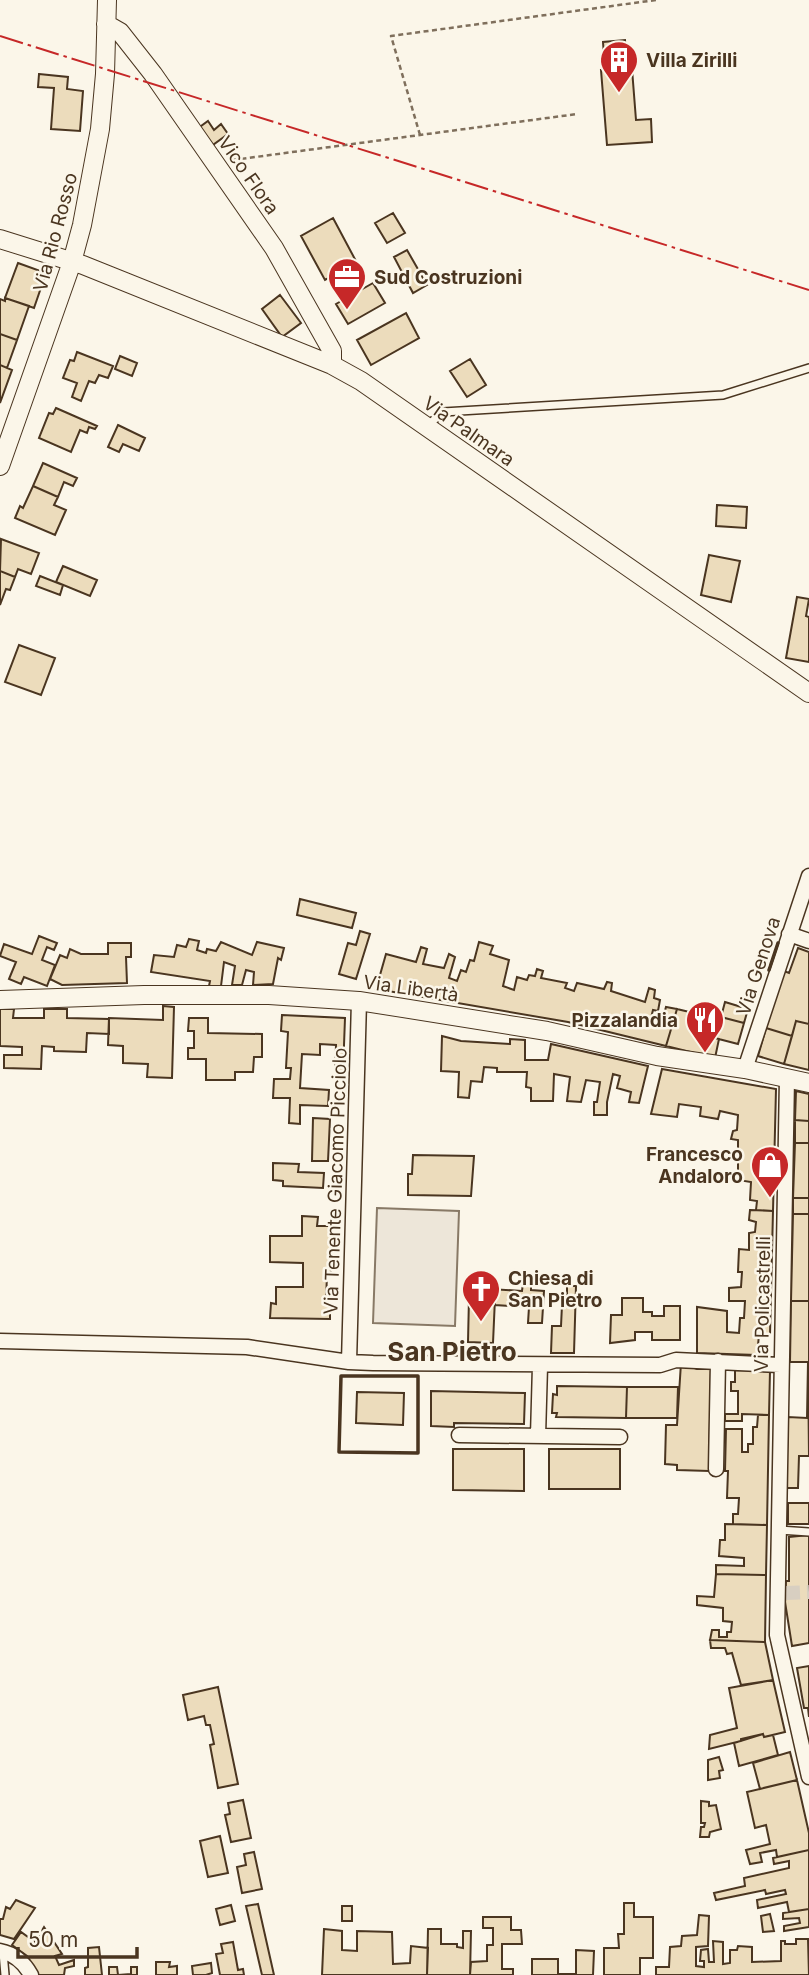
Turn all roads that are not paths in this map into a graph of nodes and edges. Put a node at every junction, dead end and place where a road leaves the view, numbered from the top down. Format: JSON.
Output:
{"nodes":[{"id":1,"x":107,"y":0,"type":"edge"},
{"id":2,"x":106,"y":24,"type":"junction"},
{"id":3,"x":0,"y":239,"type":"edge"},
{"id":4,"x":72,"y":262,"type":"junction"},
{"id":5,"x":332,"y":365,"type":"junction"},
{"id":6,"x":809,"y":368,"type":"edge"},
{"id":7,"x":426,"y":427,"type":"junction"},
{"id":8,"x":0,"y":466,"type":"edge"},
{"id":9,"x":809,"y":693,"type":"edge"},
{"id":10,"x":809,"y":876,"type":"edge"},
{"id":11,"x":789,"y":934,"type":"junction"},
{"id":12,"x":809,"y":941,"type":"edge"},
{"id":13,"x":0,"y":1000,"type":"edge"},
{"id":14,"x":359,"y":1001,"type":"junction"},
{"id":15,"x":745,"y":1069,"type":"junction"},
{"id":16,"x":787,"y":1078,"type":"junction"},
{"id":17,"x":809,"y":1083,"type":"edge"},
{"id":18,"x":0,"y":1341,"type":"edge"},
{"id":19,"x":718,"y":1361,"type":"junction"},
{"id":20,"x":349,"y":1362,"type":"junction"},
{"id":21,"x":780,"y":1365,"type":"junction"},
{"id":22,"x":540,"y":1366,"type":"junction"},
{"id":23,"x":459,"y":1435,"type":"dead end"},
{"id":24,"x":538,"y":1436,"type":"junction"},
{"id":25,"x":620,"y":1437,"type":"dead end"},
{"id":26,"x":716,"y":1469,"type":"dead end"},
{"id":27,"x":778,"y":1530,"type":"junction"},
{"id":28,"x":809,"y":1532,"type":"edge"},
{"id":29,"x":809,"y":1777,"type":"edge"},
{"id":30,"x":2,"y":1951,"type":"edge"},
{"id":31,"x":5,"y":1975,"type":"edge"},
{"id":32,"x":32,"y":1975,"type":"edge"}],
"edges":[{"from":1,"to":2,"type":"street","name":"Via Rio Rosso"},
{"from":2,"to":4,"type":"street","name":"Via Rio Rosso"},
{"from":2,"to":5,"type":"street","name":"Vico Flora"},
{"from":3,"to":4,"type":"street","name":"Via Palmara"},
{"from":4,"to":5,"type":"street","name":"Via Palmara"},
{"from":4,"to":8,"type":"street","name":"Via Rio Rosso"},
{"from":5,"to":7,"type":"street","name":"Via Palmara"},
{"from":6,"to":7,"type":"lane"},
{"from":7,"to":9,"type":"street","name":"Via Palmara"},
{"from":10,"to":11,"type":"street","name":"Via Genova"},
{"from":11,"to":12,"type":"street"},
{"from":11,"to":15,"type":"street","name":"Via Genova"},
{"from":13,"to":14,"type":"street","name":"Via Libertà"},
{"from":14,"to":15,"type":"street","name":"Via Libertà"},
{"from":14,"to":20,"type":"street","name":"Via Tenente Giacomo Picciolo"},
{"from":15,"to":16,"type":"street","name":"Via Libertà"},
{"from":16,"to":17,"type":"street","name":"Via Libertà"},
{"from":16,"to":21,"type":"street","name":"Via Policastrelli"},
{"from":18,"to":20,"type":"street"},
{"from":19,"to":21,"type":"street"},
{"from":19,"to":22,"type":"street"},
{"from":19,"to":26,"type":"street"},
{"from":20,"to":22,"type":"street"},
{"from":21,"to":27,"type":"street","name":"Via Policastrelli"},
{"from":22,"to":24,"type":"street"},
{"from":23,"to":24,"type":"street"},
{"from":24,"to":25,"type":"street"},
{"from":27,"to":28,"type":"lane"},
{"from":27,"to":29,"type":"street","name":"Via Policastrelli"},
{"from":30,"to":31,"type":"lane"},
{"from":30,"to":32,"type":"street"}]}
